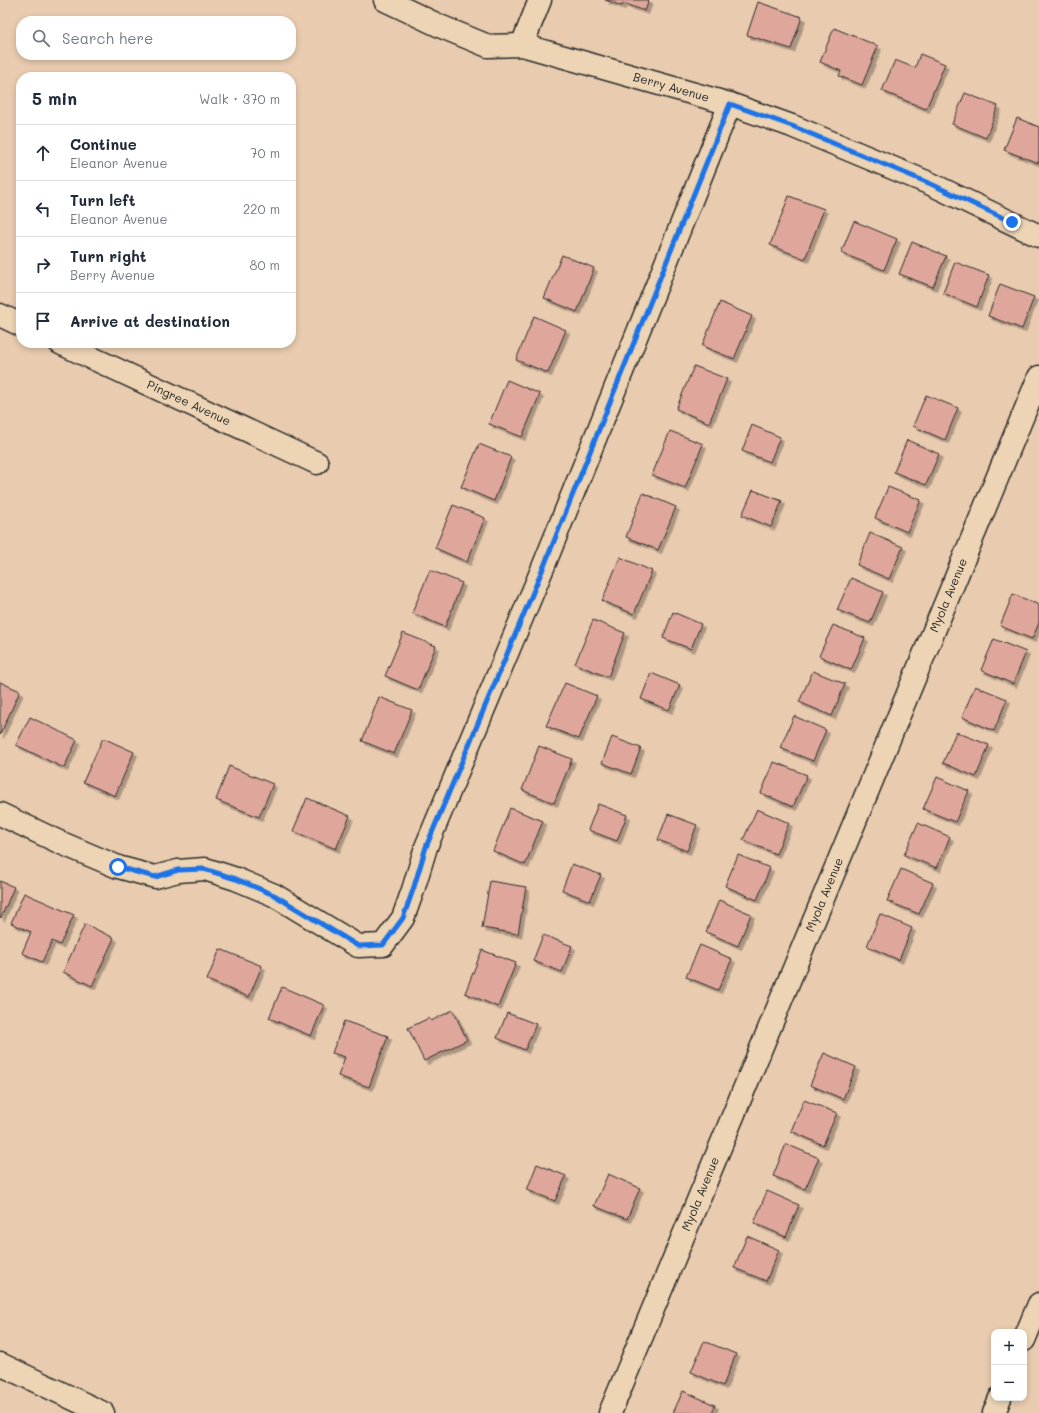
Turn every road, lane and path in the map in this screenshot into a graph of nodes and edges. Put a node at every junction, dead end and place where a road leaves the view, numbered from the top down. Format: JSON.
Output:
{"nodes":[{"id":1,"x":385,"y":0,"type":"edge"},
{"id":2,"x":540,"y":0,"type":"edge"},
{"id":3,"x":522,"y":44,"type":"junction"},
{"id":4,"x":730,"y":104,"type":"junction"},
{"id":5,"x":1039,"y":236,"type":"edge"},
{"id":6,"x":0,"y":315,"type":"edge"},
{"id":7,"x":16,"y":323,"type":"edge"},
{"id":8,"x":71,"y":348,"type":"edge"},
{"id":9,"x":1039,"y":377,"type":"edge"},
{"id":10,"x":317,"y":463,"type":"dead end"},
{"id":11,"x":0,"y":814,"type":"edge"},
{"id":12,"x":1039,"y":1304,"type":"edge"},
{"id":13,"x":1027,"y":1333,"type":"edge"},
{"id":14,"x":0,"y":1364,"type":"edge"},
{"id":15,"x":999,"y":1401,"type":"edge"},
{"id":16,"x":102,"y":1413,"type":"edge"},
{"id":17,"x":610,"y":1413,"type":"edge"},
{"id":18,"x":994,"y":1413,"type":"edge"}],
"edges":[{"from":1,"to":3,"type":"street","name":"Berry Avenue"},
{"from":2,"to":3,"type":"street"},
{"from":3,"to":4,"type":"street","name":"Berry Avenue"},
{"from":4,"to":5,"type":"street","name":"Berry Avenue"},
{"from":4,"to":11,"type":"street"},
{"from":6,"to":7,"type":"street"},
{"from":8,"to":10,"type":"street","name":"Pingree Avenue"},
{"from":9,"to":17,"type":"street","name":"Myola Avenue"},
{"from":12,"to":13,"type":"street"},
{"from":14,"to":16,"type":"street"},
{"from":15,"to":18,"type":"street"}]}
